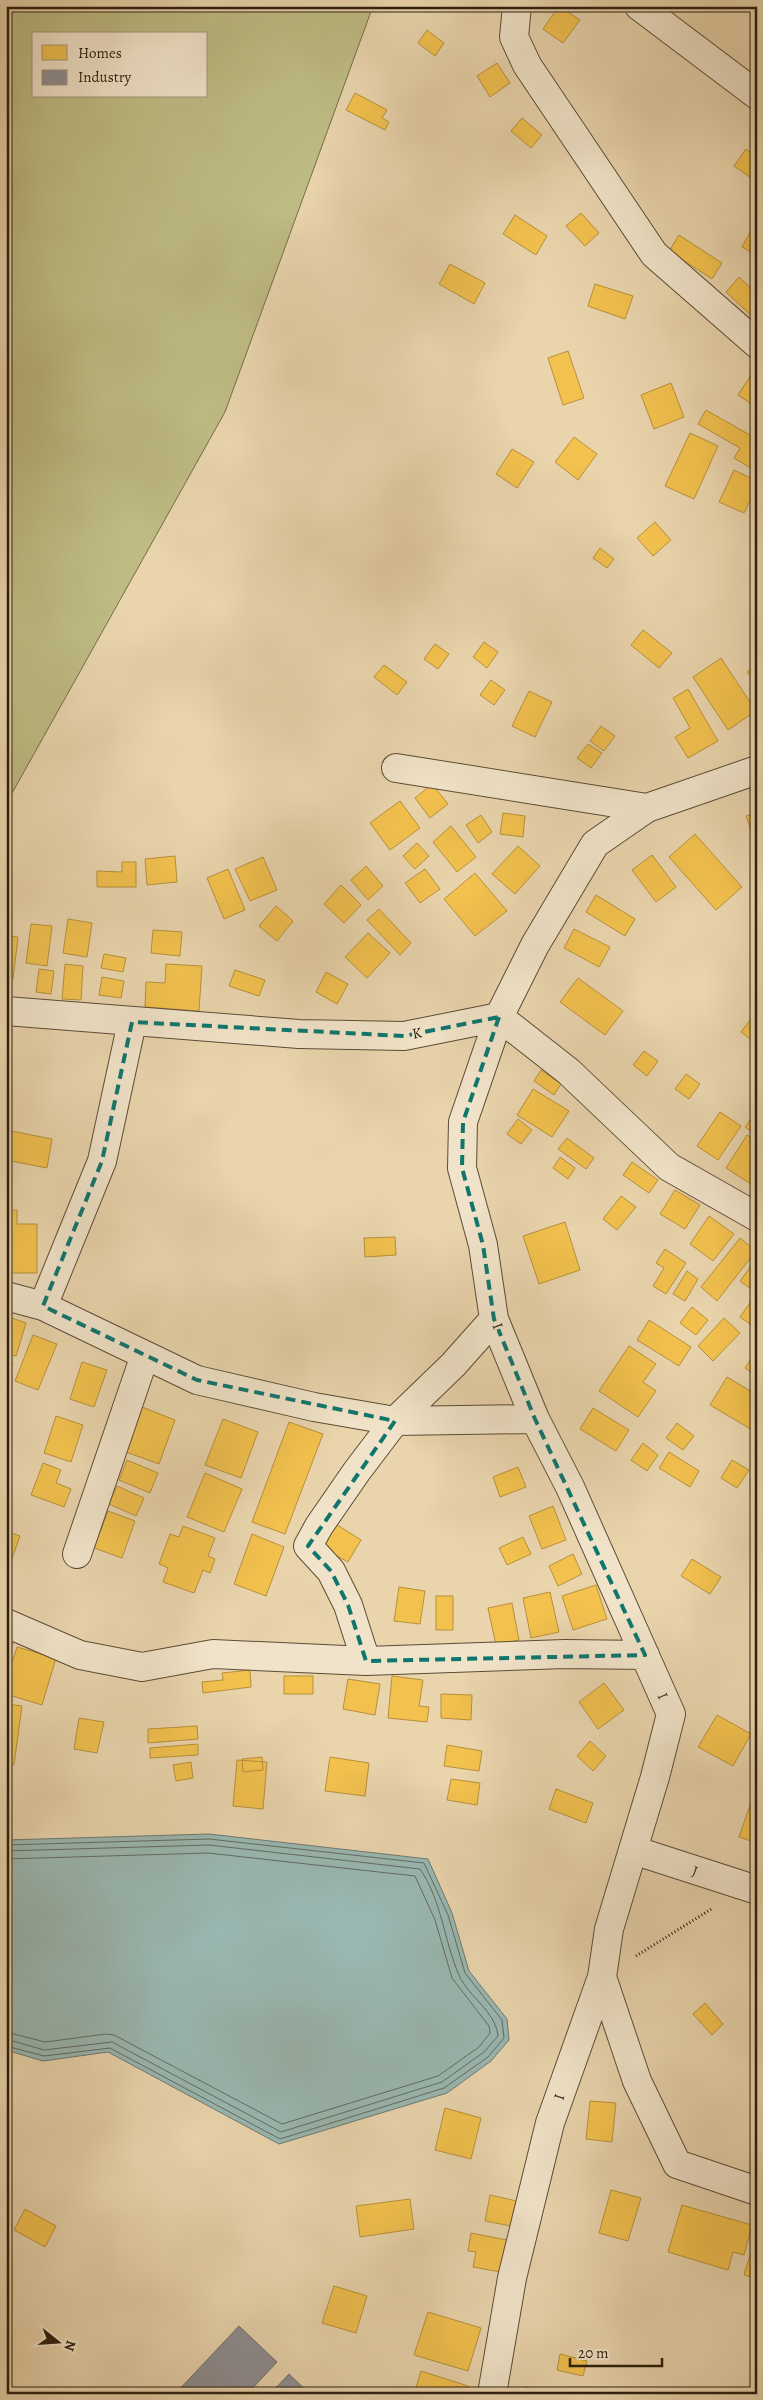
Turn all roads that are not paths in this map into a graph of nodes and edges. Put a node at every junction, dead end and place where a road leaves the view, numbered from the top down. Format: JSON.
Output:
{"nodes":[{"id":1,"x":517,"y":6,"type":"edge"},
{"id":2,"x":639,"y":6,"type":"edge"},
{"id":3,"x":757,"y":96,"type":"edge"},
{"id":4,"x":757,"y":344,"type":"edge"},
{"id":5,"x":396,"y":768,"type":"dead end"},
{"id":6,"x":757,"y":770,"type":"edge"},
{"id":7,"x":647,"y":808,"type":"junction"},
{"id":8,"x":6,"y":1010,"type":"edge"},
{"id":9,"x":499,"y":1017,"type":"junction"},
{"id":10,"x":132,"y":1022,"type":"junction"},
{"id":11,"x":757,"y":1217,"type":"edge"},
{"id":12,"x":6,"y":1296,"type":"edge"},
{"id":13,"x":43,"y":1306,"type":"junction"},
{"id":14,"x":494,"y":1319,"type":"junction"},
{"id":15,"x":145,"y":1355,"type":"junction"},
{"id":16,"x":535,"y":1419,"type":"junction"},
{"id":17,"x":394,"y":1421,"type":"junction"},
{"id":18,"x":78,"y":1554,"type":"dead end"},
{"id":19,"x":6,"y":1623,"type":"edge"},
{"id":20,"x":645,"y":1656,"type":"junction"},
{"id":21,"x":366,"y":1661,"type":"junction"},
{"id":22,"x":633,"y":1850,"type":"junction"},
{"id":23,"x":751,"y":1889,"type":"edge"},
{"id":24,"x":602,"y":1977,"type":"junction"},
{"id":25,"x":757,"y":2191,"type":"edge"},
{"id":26,"x":492,"y":2394,"type":"edge"}],
"edges":[{"from":1,"to":4,"type":"street"},
{"from":2,"to":3,"type":"street"},
{"from":5,"to":7,"type":"street"},
{"from":6,"to":7,"type":"street"},
{"from":7,"to":9,"type":"street","name":"I"},
{"from":8,"to":10,"type":"street","name":"K"},
{"from":9,"to":10,"type":"street","name":"K"},
{"from":9,"to":11,"type":"street"},
{"from":9,"to":14,"type":"street","name":"I"},
{"from":10,"to":13,"type":"street"},
{"from":12,"to":13,"type":"street"},
{"from":13,"to":15,"type":"street"},
{"from":14,"to":16,"type":"street","name":"I"},
{"from":14,"to":17,"type":"street"},
{"from":15,"to":17,"type":"street"},
{"from":15,"to":18,"type":"street"},
{"from":16,"to":17,"type":"street"},
{"from":16,"to":20,"type":"street","name":"I"},
{"from":17,"to":21,"type":"street"},
{"from":19,"to":21,"type":"street"},
{"from":20,"to":21,"type":"street"},
{"from":20,"to":22,"type":"street","name":"I"},
{"from":22,"to":23,"type":"street","name":"J"},
{"from":22,"to":24,"type":"street","name":"I"},
{"from":24,"to":25,"type":"street"},
{"from":24,"to":26,"type":"street","name":"I"}]}
